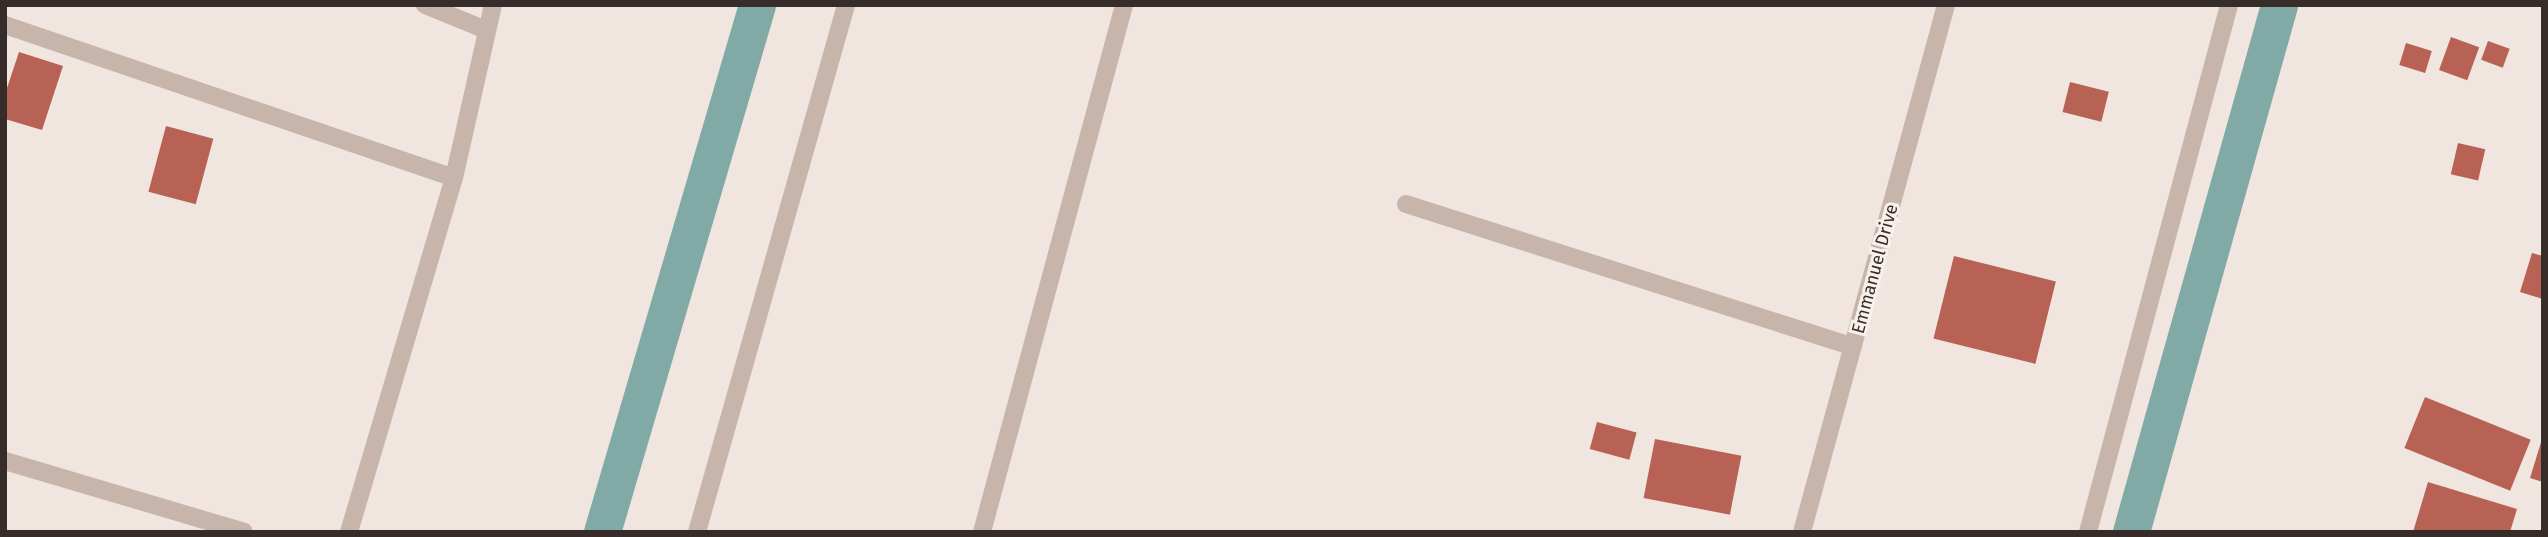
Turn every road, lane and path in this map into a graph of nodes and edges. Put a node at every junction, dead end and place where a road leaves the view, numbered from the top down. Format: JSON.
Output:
{"nodes":[{"id":1,"x":425,"y":5,"type":"edge"},
{"id":2,"x":493,"y":5,"type":"edge"},
{"id":3,"x":846,"y":5,"type":"edge"},
{"id":4,"x":1124,"y":5,"type":"edge"},
{"id":5,"x":1946,"y":5,"type":"edge"},
{"id":6,"x":2229,"y":5,"type":"edge"},
{"id":7,"x":5,"y":25,"type":"edge"},
{"id":8,"x":486,"y":30,"type":"junction"},
{"id":9,"x":454,"y":178,"type":"junction"},
{"id":10,"x":1406,"y":204,"type":"dead end"},
{"id":11,"x":1853,"y":347,"type":"junction"},
{"id":12,"x":5,"y":461,"type":"edge"},
{"id":13,"x":244,"y":532,"type":"edge"},
{"id":14,"x":349,"y":532,"type":"edge"},
{"id":15,"x":697,"y":532,"type":"edge"},
{"id":16,"x":982,"y":532,"type":"edge"},
{"id":17,"x":1802,"y":532,"type":"edge"},
{"id":18,"x":2088,"y":532,"type":"edge"}],
"edges":[{"from":1,"to":8,"type":"street"},
{"from":2,"to":8,"type":"street"},
{"from":3,"to":15,"type":"street"},
{"from":4,"to":16,"type":"street"},
{"from":5,"to":11,"type":"street","name":"Emmanuel Drive"},
{"from":6,"to":18,"type":"street"},
{"from":7,"to":9,"type":"street"},
{"from":8,"to":9,"type":"street"},
{"from":9,"to":14,"type":"street"},
{"from":10,"to":11,"type":"street"},
{"from":11,"to":17,"type":"street","name":"Emmanuel Drive"},
{"from":12,"to":13,"type":"street"}]}
